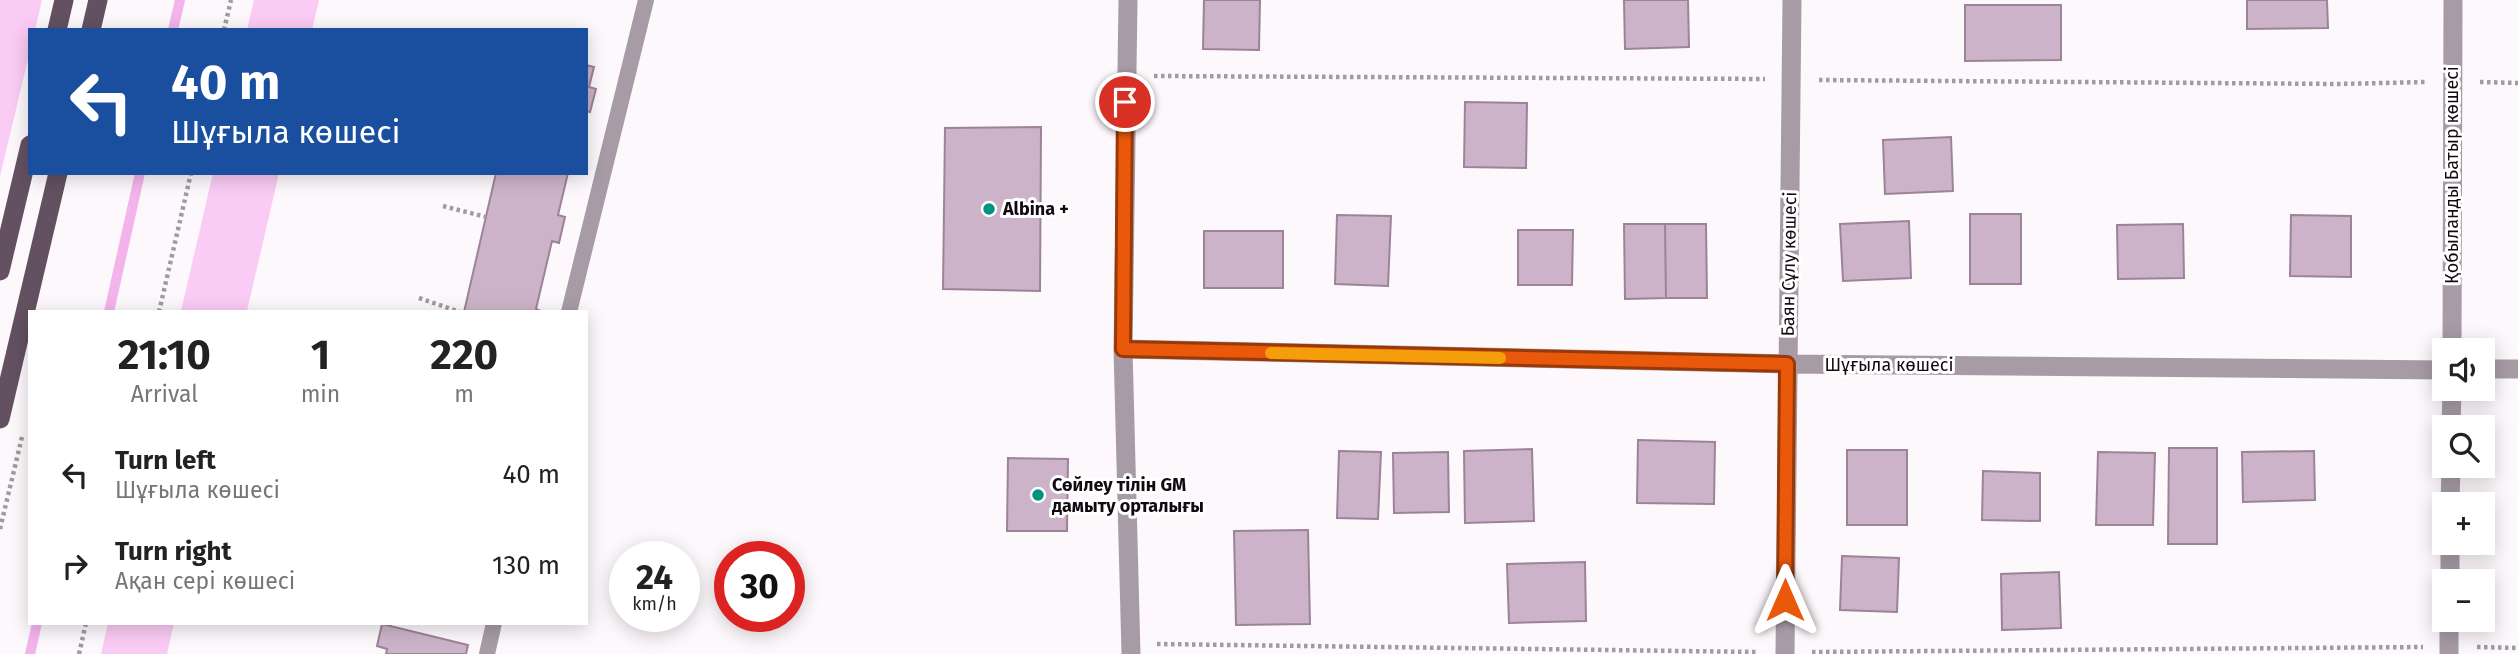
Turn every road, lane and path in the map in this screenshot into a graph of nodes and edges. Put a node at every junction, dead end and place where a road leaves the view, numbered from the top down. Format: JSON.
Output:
{"nodes":[{"id":1,"x":64,"y":0,"type":"edge"},
{"id":2,"x":99,"y":0,"type":"edge"},
{"id":3,"x":231,"y":0,"type":"edge"},
{"id":4,"x":646,"y":0,"type":"edge"},
{"id":5,"x":1128,"y":0,"type":"edge"},
{"id":6,"x":1792,"y":0,"type":"edge"},
{"id":7,"x":2453,"y":0,"type":"edge"},
{"id":8,"x":57,"y":28,"type":"edge"},
{"id":9,"x":92,"y":28,"type":"edge"},
{"id":10,"x":224,"y":28,"type":"edge"},
{"id":11,"x":28,"y":153,"type":"edge"},
{"id":12,"x":58,"y":175,"type":"edge"},
{"id":13,"x":191,"y":175,"type":"edge"},
{"id":14,"x":443,"y":206,"type":"dead end"},
{"id":15,"x":486,"y":217,"type":"dead end"},
{"id":16,"x":0,"y":271,"type":"edge"},
{"id":17,"x":419,"y":298,"type":"dead end"},
{"id":18,"x":159,"y":310,"type":"edge"},
{"id":19,"x":454,"y":310,"type":"edge"},
{"id":20,"x":569,"y":310,"type":"edge"},
{"id":21,"x":2452,"y":338,"type":"edge"},
{"id":22,"x":1123,"y":349,"type":"junction"},
{"id":23,"x":1787,"y":364,"type":"junction"},
{"id":24,"x":2432,"y":369,"type":"edge"},
{"id":25,"x":2495,"y":369,"type":"edge"},
{"id":26,"x":2518,"y":369,"type":"edge"},
{"id":27,"x":0,"y":419,"type":"edge"},
{"id":28,"x":24,"y":428,"type":"dead end"},
{"id":29,"x":0,"y":529,"type":"edge"},
{"id":30,"x":86,"y":625,"type":"edge"},
{"id":31,"x":494,"y":625,"type":"edge"},
{"id":32,"x":2449,"y":632,"type":"edge"},
{"id":33,"x":2518,"y":648,"type":"edge"},
{"id":34,"x":1131,"y":649,"type":"edge"},
{"id":35,"x":2449,"y":650,"type":"edge"},
{"id":36,"x":1785,"y":653,"type":"edge"},
{"id":37,"x":79,"y":654,"type":"edge"},
{"id":38,"x":487,"y":654,"type":"edge"}],
"edges":[{"from":1,"to":8,"type":"main road"},
{"from":2,"to":9,"type":"main road"},
{"from":3,"to":10,"type":"path"},
{"from":4,"to":20,"type":"lane"},
{"from":5,"to":22,"type":"street"},
{"from":6,"to":23,"type":"street","name":"Баян Сұлу көшесі"},
{"from":7,"to":21,"type":"street","name":"Қобыланды Батыр көшесі"},
{"from":11,"to":16,"type":"main road"},
{"from":12,"to":27,"type":"main road"},
{"from":13,"to":18,"type":"path"},
{"from":14,"to":15,"type":"path"},
{"from":17,"to":19,"type":"path"},
{"from":22,"to":23,"type":"street","name":"Шұғыла көшесі"},
{"from":22,"to":34,"type":"street"},
{"from":23,"to":24,"type":"street","name":"Шұғыла көшесі"},
{"from":23,"to":36,"type":"street","name":"Баян Сұлу көшесі"},
{"from":25,"to":26,"type":"street"},
{"from":28,"to":29,"type":"path"},
{"from":30,"to":37,"type":"path"},
{"from":31,"to":38,"type":"lane"},
{"from":32,"to":35,"type":"street"},
{"from":33,"to":35,"type":"path"},
{"from":34,"to":36,"type":"path"},
{"from":35,"to":36,"type":"path"}]}
